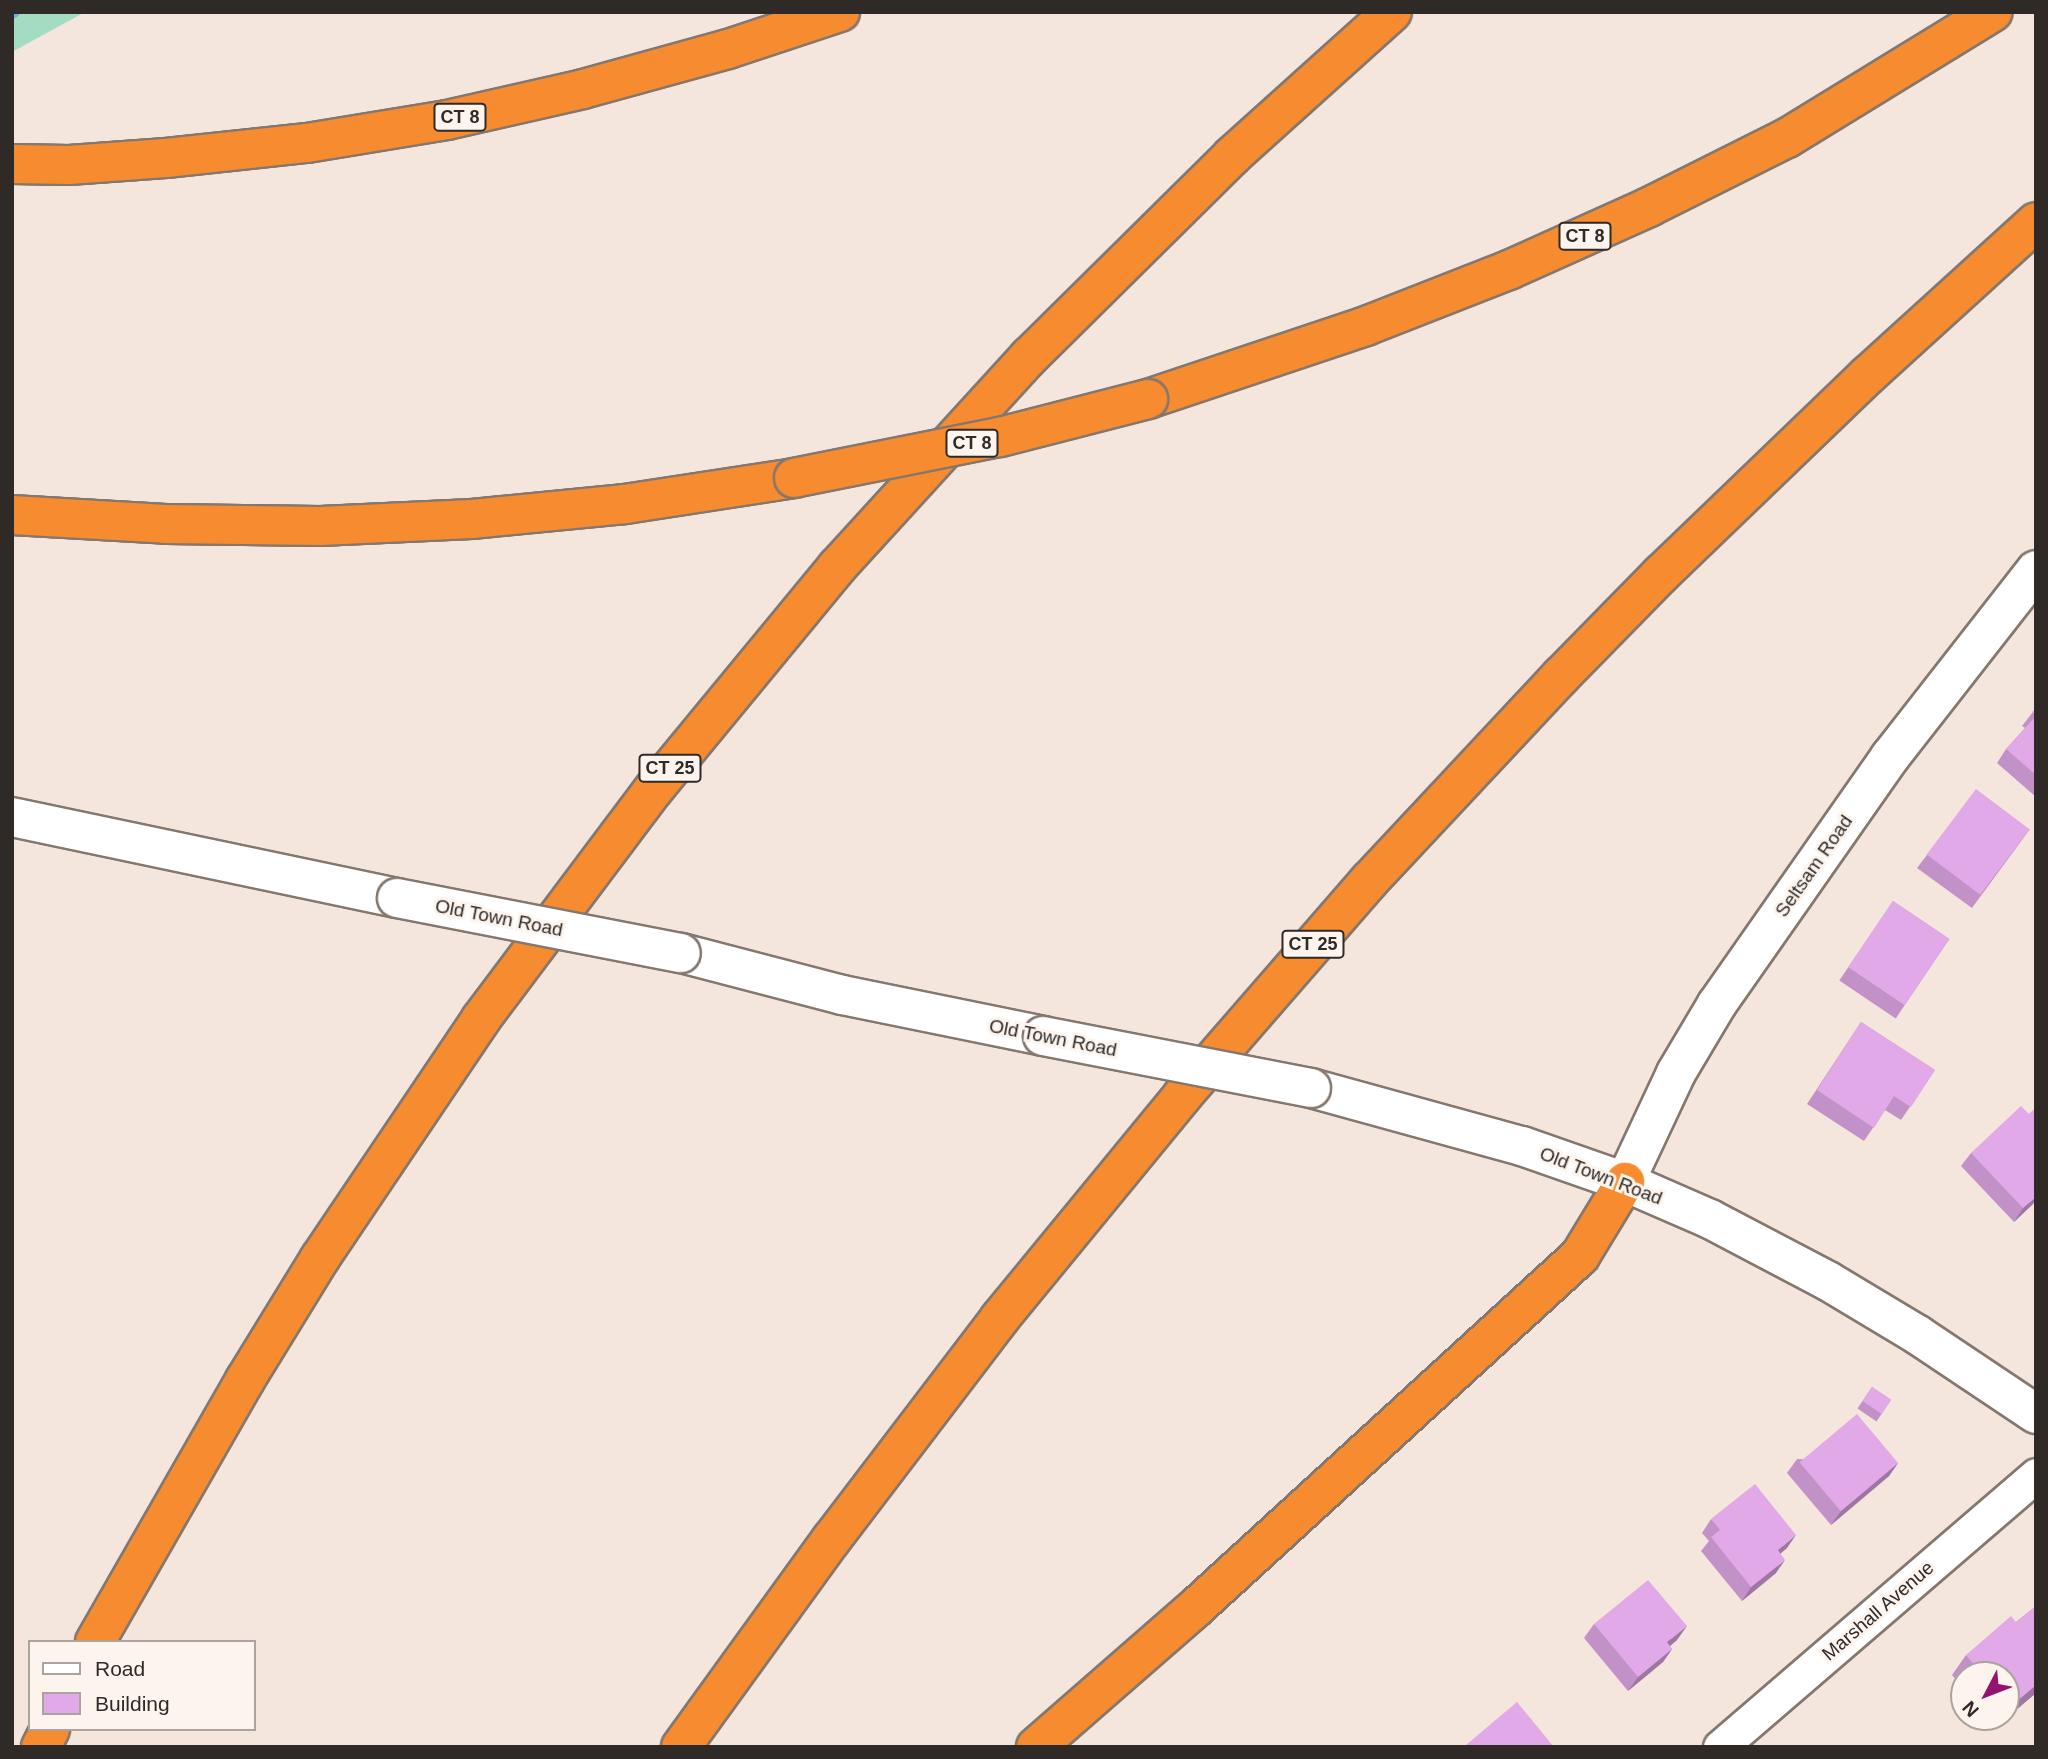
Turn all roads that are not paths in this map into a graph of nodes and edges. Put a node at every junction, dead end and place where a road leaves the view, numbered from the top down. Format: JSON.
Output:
{"nodes":[{"id":1,"x":840,"y":12,"type":"edge"},
{"id":2,"x":1392,"y":12,"type":"edge"},
{"id":3,"x":1993,"y":12,"type":"edge"},
{"id":4,"x":12,"y":164,"type":"edge"},
{"id":5,"x":2036,"y":222,"type":"edge"},
{"id":6,"x":12,"y":515,"type":"edge"},
{"id":7,"x":2036,"y":570,"type":"edge"},
{"id":8,"x":12,"y":817,"type":"edge"},
{"id":9,"x":1625,"y":1182,"type":"junction"},
{"id":10,"x":2036,"y":1414,"type":"edge"},
{"id":11,"x":2036,"y":1475,"type":"edge"},
{"id":12,"x":96,"y":1640,"type":"edge"},
{"id":13,"x":49,"y":1731,"type":"edge"},
{"id":14,"x":41,"y":1747,"type":"edge"},
{"id":15,"x":681,"y":1747,"type":"edge"},
{"id":16,"x":1036,"y":1747,"type":"edge"},
{"id":17,"x":1720,"y":1747,"type":"edge"}],
"edges":[{"from":1,"to":4,"type":"highway","number":"CT 8"},
{"from":2,"to":12,"type":"highway","number":"CT 25"},
{"from":3,"to":6,"type":"highway","number":"CT 8","bridge":true},
{"from":5,"to":15,"type":"highway","number":"CT 25"},
{"from":7,"to":9,"type":"main road","name":"Seltsam Road"},
{"from":8,"to":9,"type":"main road","name":"Old Town Road","bridge":true},
{"from":9,"to":10,"type":"main road","name":"Old Town Road"},
{"from":9,"to":16,"type":"highway"},
{"from":11,"to":17,"type":"street","name":"Marshall Avenue"},
{"from":13,"to":14,"type":"highway"}]}
